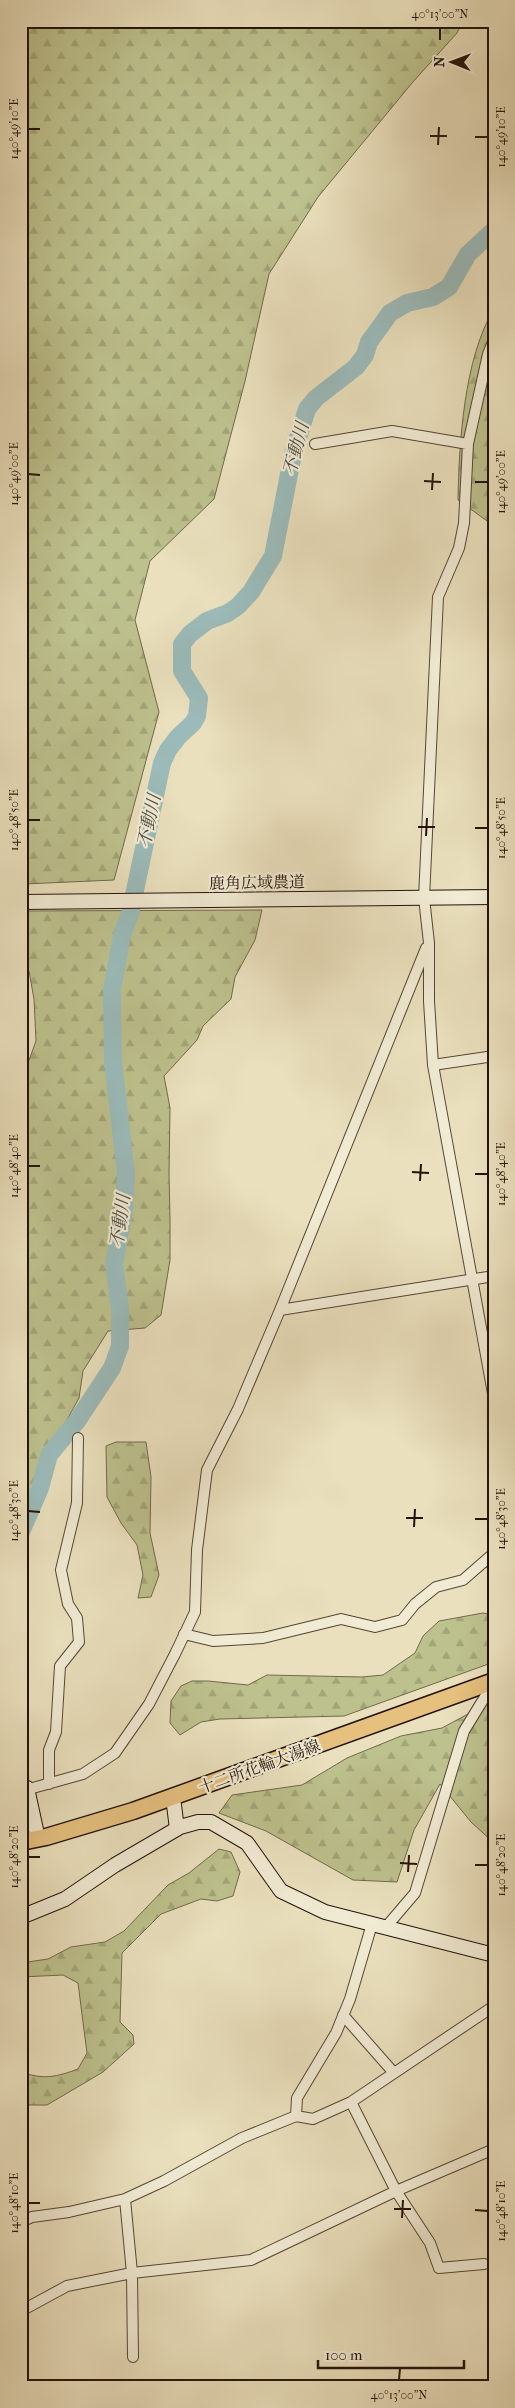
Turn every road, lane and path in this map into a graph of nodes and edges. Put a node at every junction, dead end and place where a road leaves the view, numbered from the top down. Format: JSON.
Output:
{"nodes":[{"id":1,"x":494,"y":340,"type":"edge"},
{"id":2,"x":315,"y":444,"type":"dead end"},
{"id":3,"x":468,"y":444,"type":"junction"},
{"id":4,"x":494,"y":897,"type":"edge"},
{"id":5,"x":424,"y":898,"type":"junction"},
{"id":6,"x":21,"y":902,"type":"edge"},
{"id":7,"x":429,"y":943,"type":"junction"},
{"id":8,"x":494,"y":1056,"type":"edge"},
{"id":9,"x":433,"y":1065,"type":"junction"},
{"id":10,"x":494,"y":1276,"type":"edge"},
{"id":11,"x":472,"y":1280,"type":"junction"},
{"id":12,"x":280,"y":1310,"type":"junction"},
{"id":13,"x":494,"y":1399,"type":"edge"},
{"id":14,"x":78,"y":1438,"type":"dead end"},
{"id":15,"x":491,"y":1556,"type":"edge"},
{"id":16,"x":494,"y":1570,"type":"edge"},
{"id":17,"x":184,"y":1634,"type":"junction"},
{"id":18,"x":494,"y":1682,"type":"edge"},
{"id":19,"x":49,"y":1784,"type":"junction"},
{"id":20,"x":24,"y":1790,"type":"edge"},
{"id":21,"x":172,"y":1797,"type":"junction"},
{"id":22,"x":177,"y":1829,"type":"junction"},
{"id":23,"x":38,"y":1839,"type":"junction"},
{"id":24,"x":21,"y":1842,"type":"edge"},
{"id":25,"x":21,"y":1917,"type":"edge"},
{"id":26,"x":372,"y":1924,"type":"junction"},
{"id":27,"x":386,"y":1927,"type":"junction"},
{"id":28,"x":494,"y":1956,"type":"edge"},
{"id":29,"x":494,"y":2006,"type":"edge"},
{"id":30,"x":343,"y":2015,"type":"junction"},
{"id":31,"x":394,"y":2074,"type":"junction"},
{"id":32,"x":351,"y":2102,"type":"junction"},
{"id":33,"x":296,"y":2116,"type":"junction"},
{"id":34,"x":494,"y":2149,"type":"edge"},
{"id":35,"x":396,"y":2191,"type":"junction"},
{"id":36,"x":125,"y":2199,"type":"junction"},
{"id":37,"x":21,"y":2222,"type":"edge"},
{"id":38,"x":484,"y":2264,"type":"dead end"},
{"id":39,"x":132,"y":2273,"type":"junction"},
{"id":40,"x":21,"y":2311,"type":"edge"},
{"id":41,"x":133,"y":2357,"type":"dead end"}],
"edges":[{"from":1,"to":3,"type":"street"},
{"from":2,"to":3,"type":"street"},
{"from":3,"to":5,"type":"street"},
{"from":4,"to":5,"type":"street","name":"鹿角広域農道"},
{"from":5,"to":6,"type":"street","name":"鹿角広域農道"},
{"from":5,"to":7,"type":"street"},
{"from":7,"to":9,"type":"street"},
{"from":7,"to":12,"type":"street"},
{"from":8,"to":9,"type":"street"},
{"from":9,"to":11,"type":"street"},
{"from":10,"to":11,"type":"street"},
{"from":11,"to":12,"type":"street"},
{"from":11,"to":13,"type":"street"},
{"from":12,"to":17,"type":"street"},
{"from":14,"to":19,"type":"street"},
{"from":15,"to":16,"type":"street"},
{"from":15,"to":17,"type":"street"},
{"from":17,"to":19,"type":"street"},
{"from":18,"to":21,"type":"main road","name":"十二所花輪大湯線"},
{"from":18,"to":27,"type":"street"},
{"from":19,"to":20,"type":"street"},
{"from":20,"to":23,"type":"street"},
{"from":21,"to":22,"type":"street"},
{"from":21,"to":23,"type":"main road","name":"十二所花輪大湯線"},
{"from":22,"to":25,"type":"street"},
{"from":22,"to":26,"type":"street"},
{"from":23,"to":24,"type":"main road","name":"十二所花輪大湯線"},
{"from":26,"to":27,"type":"street"},
{"from":26,"to":30,"type":"street"},
{"from":27,"to":28,"type":"street"},
{"from":29,"to":31,"type":"street"},
{"from":30,"to":31,"type":"street"},
{"from":30,"to":33,"type":"street"},
{"from":31,"to":32,"type":"street"},
{"from":32,"to":33,"type":"street"},
{"from":32,"to":35,"type":"street"},
{"from":33,"to":36,"type":"street"},
{"from":34,"to":35,"type":"street"},
{"from":35,"to":38,"type":"street"},
{"from":35,"to":39,"type":"street"},
{"from":36,"to":37,"type":"street"},
{"from":36,"to":39,"type":"street"},
{"from":39,"to":40,"type":"street"},
{"from":39,"to":41,"type":"street"}]}
